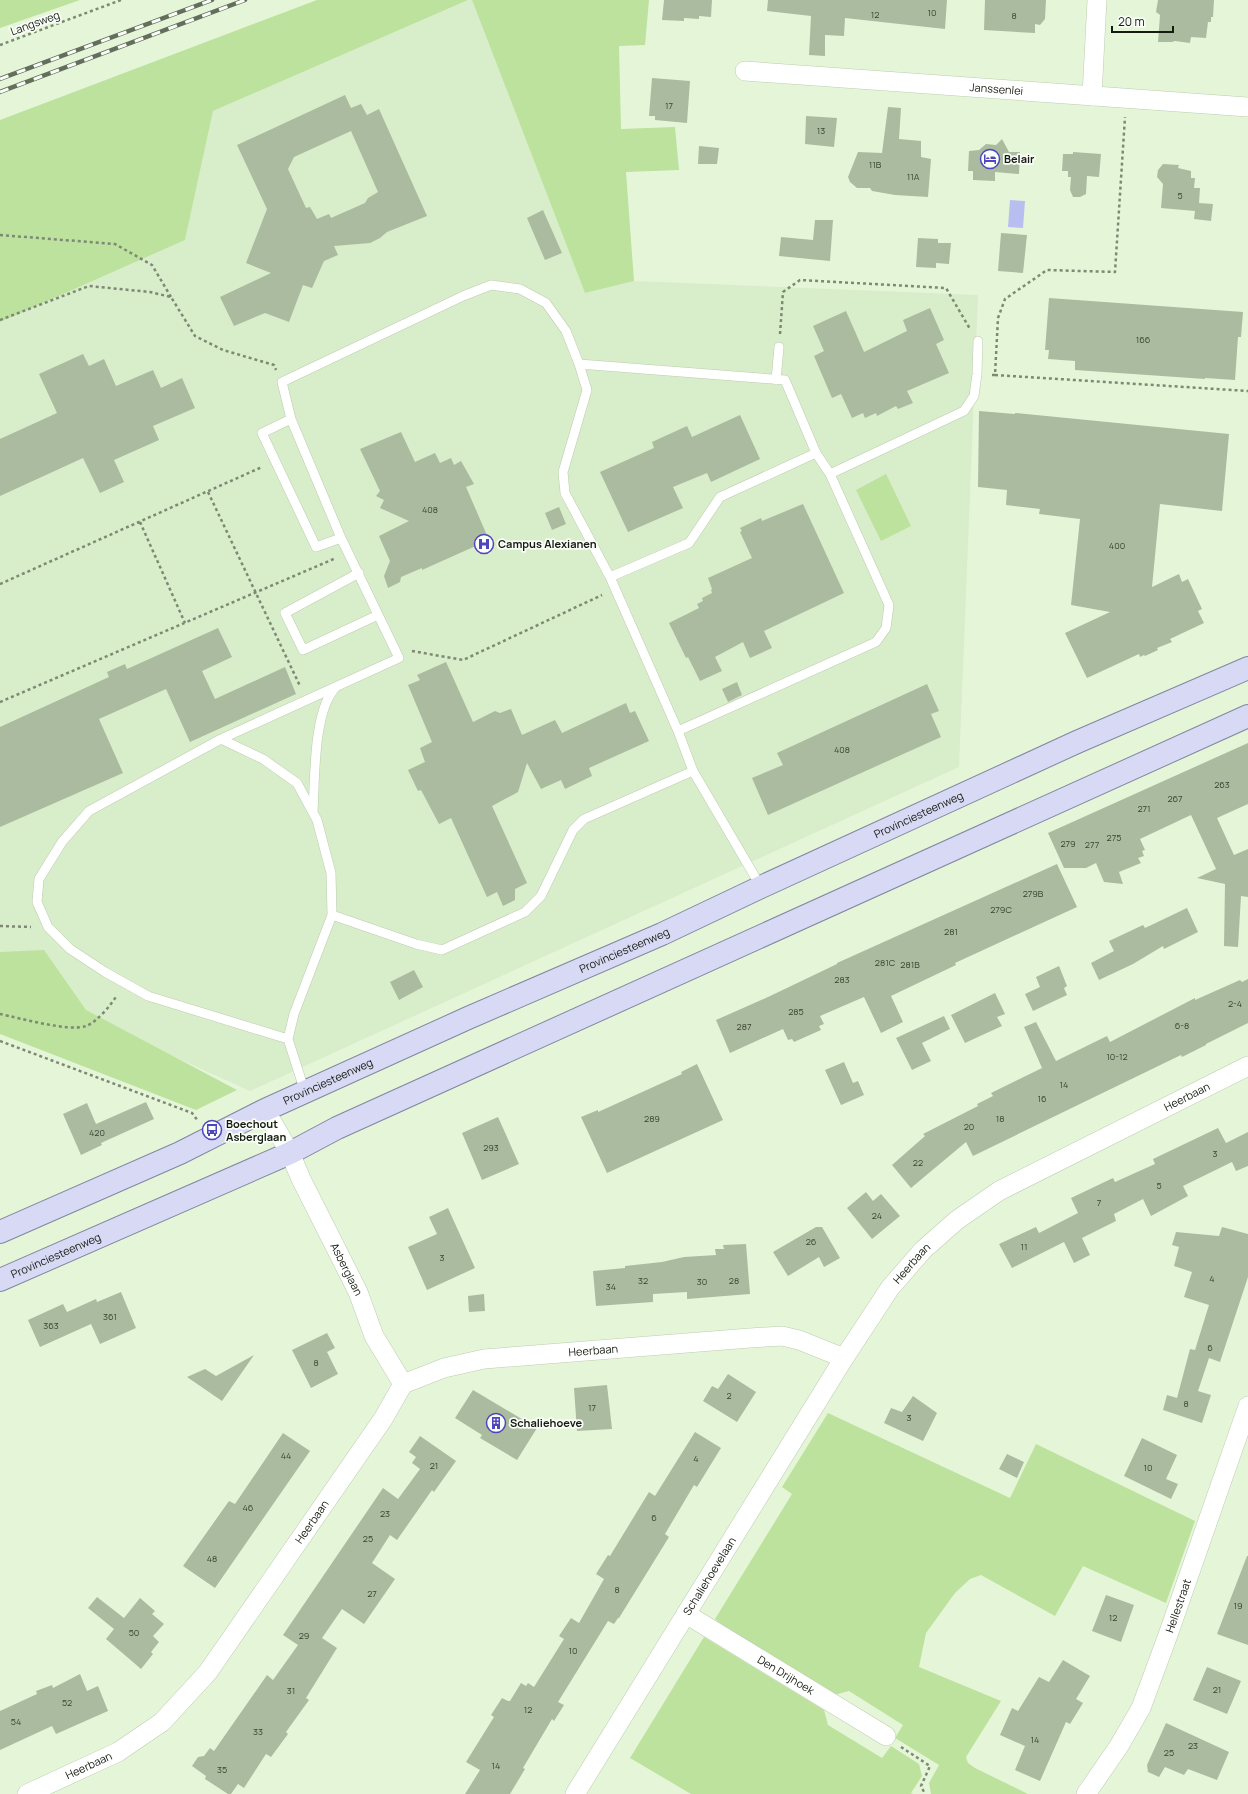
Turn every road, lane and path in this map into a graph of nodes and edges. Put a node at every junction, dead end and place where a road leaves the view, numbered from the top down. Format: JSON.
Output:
{"nodes":[{"id":1,"x":121,"y":0,"type":"edge"},
{"id":2,"x":1098,"y":0,"type":"edge"},
{"id":3,"x":0,"y":45,"type":"edge"},
{"id":4,"x":745,"y":71,"type":"dead end"},
{"id":5,"x":1092,"y":96,"type":"junction"},
{"id":6,"x":1127,"y":99,"type":"junction"},
{"id":7,"x":1248,"y":107,"type":"edge"},
{"id":8,"x":0,"y":235,"type":"edge"},
{"id":9,"x":171,"y":297,"type":"junction"},
{"id":10,"x":0,"y":320,"type":"edge"},
{"id":11,"x":978,"y":341,"type":"joint"},
{"id":12,"x":779,"y":347,"type":"joint"},
{"id":13,"x":580,"y":364,"type":"junction"},
{"id":14,"x":978,"y":374,"type":"junction"},
{"id":15,"x":995,"y":375,"type":"junction"},
{"id":16,"x":776,"y":380,"type":"junction"},
{"id":17,"x":282,"y":382,"type":"junction"},
{"id":18,"x":1248,"y":391,"type":"edge"},
{"id":19,"x":291,"y":418,"type":"junction"},
{"id":20,"x":816,"y":452,"type":"junction"},
{"id":21,"x":276,"y":461,"type":"junction"},
{"id":22,"x":830,"y":474,"type":"junction"},
{"id":23,"x":208,"y":492,"type":"junction"},
{"id":24,"x":140,"y":522,"type":"junction"},
{"id":25,"x":341,"y":538,"type":"junction"},
{"id":26,"x":348,"y":553,"type":"junction"},
{"id":27,"x":359,"y":573,"type":"junction"},
{"id":28,"x":610,"y":577,"type":"junction"},
{"id":29,"x":0,"y":584,"type":"edge"},
{"id":30,"x":615,"y":588,"type":"junction"},
{"id":31,"x":256,"y":592,"type":"junction"},
{"id":32,"x":378,"y":615,"type":"junction"},
{"id":33,"x":185,"y":623,"type":"junction"},
{"id":34,"x":394,"y":648,"type":"junction"},
{"id":35,"x":1248,"y":668,"type":"edge"},
{"id":36,"x":337,"y":686,"type":"junction"},
{"id":37,"x":307,"y":700,"type":"junction"},
{"id":38,"x":0,"y":702,"type":"edge"},
{"id":39,"x":1248,"y":716,"type":"edge"},
{"id":40,"x":678,"y":731,"type":"junction"},
{"id":41,"x":221,"y":739,"type":"junction"},
{"id":42,"x":693,"y":771,"type":"junction"},
{"id":43,"x":313,"y":811,"type":"junction"},
{"id":44,"x":761,"y":887,"type":"junction"},
{"id":45,"x":332,"y":915,"type":"junction"},
{"id":46,"x":0,"y":926,"type":"edge"},
{"id":47,"x":48,"y":927,"type":"junction"},
{"id":48,"x":124,"y":983,"type":"junction"},
{"id":49,"x":0,"y":1014,"type":"edge"},
{"id":50,"x":288,"y":1039,"type":"junction"},
{"id":51,"x":0,"y":1041,"type":"edge"},
{"id":52,"x":1248,"y":1066,"type":"edge"},
{"id":53,"x":305,"y":1092,"type":"junction"},
{"id":54,"x":265,"y":1110,"type":"junction"},
{"id":55,"x":210,"y":1138,"type":"junction"},
{"id":56,"x":290,"y":1153,"type":"junction"},
{"id":57,"x":0,"y":1232,"type":"edge"},
{"id":58,"x":0,"y":1280,"type":"edge"},
{"id":59,"x":844,"y":1358,"type":"junction"},
{"id":60,"x":403,"y":1384,"type":"junction"},
{"id":61,"x":1248,"y":1406,"type":"edge"},
{"id":62,"x":686,"y":1614,"type":"junction"},
{"id":63,"x":886,"y":1736,"type":"joint"},
{"id":64,"x":27,"y":1794,"type":"edge"},
{"id":65,"x":575,"y":1794,"type":"edge"},
{"id":66,"x":925,"y":1794,"type":"edge"},
{"id":67,"x":1086,"y":1794,"type":"edge"}],
"edges":[{"from":1,"to":3,"type":"path","name":"Langsweg"},
{"from":2,"to":5,"type":"street"},
{"from":4,"to":5,"type":"street","name":"Janssenlei"},
{"from":5,"to":6,"type":"street","name":"Janssenlei"},
{"from":6,"to":7,"type":"street","name":"Janssenlei"},
{"from":6,"to":15,"type":"path"},
{"from":8,"to":9,"type":"path"},
{"from":9,"to":10,"type":"path"},
{"from":9,"to":17,"type":"path"},
{"from":11,"to":12,"type":"path"},
{"from":11,"to":14,"type":"lane"},
{"from":12,"to":16,"type":"lane"},
{"from":13,"to":16,"type":"lane"},
{"from":13,"to":17,"type":"lane"},
{"from":13,"to":28,"type":"lane"},
{"from":14,"to":15,"type":"path"},
{"from":14,"to":22,"type":"lane"},
{"from":15,"to":18,"type":"path"},
{"from":16,"to":20,"type":"lane"},
{"from":17,"to":19,"type":"lane"},
{"from":19,"to":21,"type":"lane"},
{"from":19,"to":25,"type":"lane"},
{"from":20,"to":22,"type":"lane"},
{"from":20,"to":28,"type":"lane"},
{"from":21,"to":23,"type":"path"},
{"from":21,"to":25,"type":"lane"},
{"from":22,"to":40,"type":"lane"},
{"from":23,"to":24,"type":"path"},
{"from":23,"to":31,"type":"path"},
{"from":24,"to":29,"type":"path"},
{"from":24,"to":33,"type":"path"},
{"from":25,"to":26,"type":"lane"},
{"from":26,"to":27,"type":"lane"},
{"from":26,"to":31,"type":"path"},
{"from":27,"to":32,"type":"lane"},
{"from":27,"to":32,"type":"lane"},
{"from":28,"to":30,"type":"lane"},
{"from":30,"to":34,"type":"path"},
{"from":30,"to":40,"type":"lane"},
{"from":31,"to":33,"type":"path"},
{"from":31,"to":37,"type":"path"},
{"from":32,"to":34,"type":"lane"},
{"from":33,"to":38,"type":"path"},
{"from":34,"to":36,"type":"lane"},
{"from":35,"to":44,"type":"main road","name":"Provinciesteenweg"},
{"from":36,"to":37,"type":"lane"},
{"from":36,"to":43,"type":"lane"},
{"from":37,"to":41,"type":"lane"},
{"from":39,"to":56,"type":"main road","name":"Provinciesteenweg"},
{"from":40,"to":42,"type":"lane"},
{"from":41,"to":43,"type":"lane"},
{"from":41,"to":47,"type":"lane"},
{"from":42,"to":44,"type":"lane"},
{"from":42,"to":45,"type":"lane"},
{"from":43,"to":45,"type":"lane"},
{"from":44,"to":53,"type":"main road","name":"Provinciesteenweg"},
{"from":45,"to":50,"type":"lane"},
{"from":46,"to":47,"type":"path"},
{"from":47,"to":48,"type":"lane"},
{"from":48,"to":49,"type":"path"},
{"from":48,"to":50,"type":"lane"},
{"from":50,"to":53,"type":"lane"},
{"from":51,"to":55,"type":"path"},
{"from":52,"to":59,"type":"street","name":"Heerbaan"},
{"from":53,"to":54,"type":"main road","name":"Provinciesteenweg"},
{"from":54,"to":55,"type":"main road","name":"Provinciesteenweg"},
{"from":54,"to":56,"type":"street","name":"Asberglaan"},
{"from":55,"to":57,"type":"main road","name":"Provinciesteenweg"},
{"from":56,"to":58,"type":"main road","name":"Provinciesteenweg"},
{"from":56,"to":60,"type":"street","name":"Asberglaan"},
{"from":59,"to":60,"type":"street","name":"Heerbaan"},
{"from":59,"to":62,"type":"street","name":"Schaliehoevelaan"},
{"from":60,"to":64,"type":"street","name":"Heerbaan"},
{"from":61,"to":67,"type":"street","name":"Hellestraat"},
{"from":62,"to":63,"type":"street","name":"Den Drijhoek"},
{"from":62,"to":65,"type":"street","name":"Schaliehoevelaan"},
{"from":63,"to":66,"type":"path"}]}
